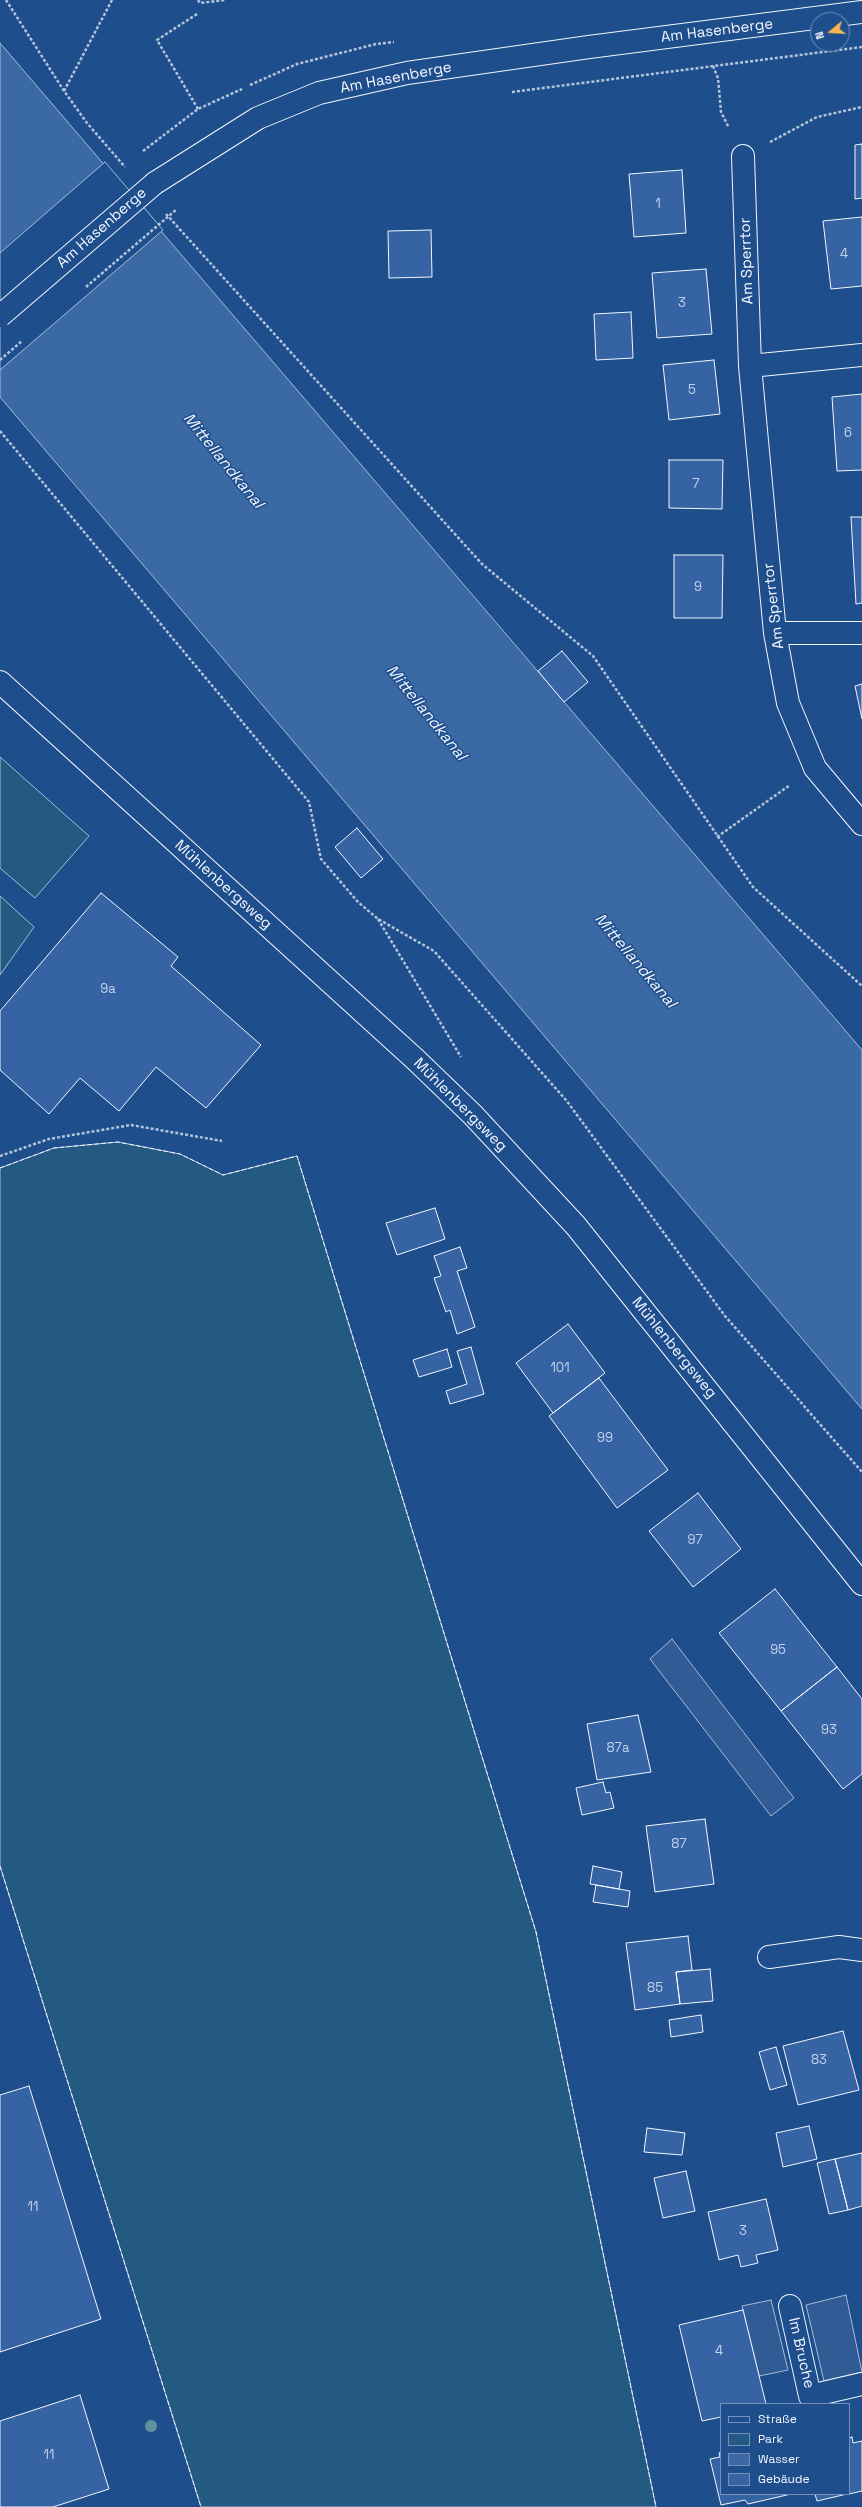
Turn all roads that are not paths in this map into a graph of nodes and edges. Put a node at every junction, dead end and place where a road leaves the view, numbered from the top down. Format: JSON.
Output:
{"nodes":[{"id":1,"x":862,"y":12,"type":"edge"},
{"id":2,"x":743,"y":156,"type":"road end"},
{"id":3,"x":0,"y":316,"type":"edge"},
{"id":4,"x":862,"y":355,"type":"edge"},
{"id":5,"x":750,"y":366,"type":"junction"},
{"id":6,"x":775,"y":633,"type":"junction"},
{"id":7,"x":862,"y":634,"type":"edge"},
{"id":8,"x":0,"y":682,"type":"edge"},
{"id":9,"x":862,"y":824,"type":"edge"},
{"id":10,"x":862,"y":1584,"type":"edge"},
{"id":11,"x":862,"y":1950,"type":"edge"},
{"id":12,"x":769,"y":1957,"type":"dead end"},
{"id":13,"x":790,"y":2306,"type":"dead end"},
{"id":14,"x":862,"y":2384,"type":"edge"}],
"edges":[{"from":1,"to":3,"type":"street","name":"Am Hasenberge","bridge":true},
{"from":2,"to":5,"type":"street","name":"Am Sperrtor"},
{"from":4,"to":5,"type":"street"},
{"from":5,"to":6,"type":"street","name":"Am Sperrtor"},
{"from":6,"to":7,"type":"street"},
{"from":6,"to":9,"type":"street","name":"Am Sperrtor"},
{"from":8,"to":10,"type":"street","name":"Mühlenbergsweg"},
{"from":11,"to":12,"type":"street"},
{"from":13,"to":14,"type":"street","name":"Im Bruche"}]}
